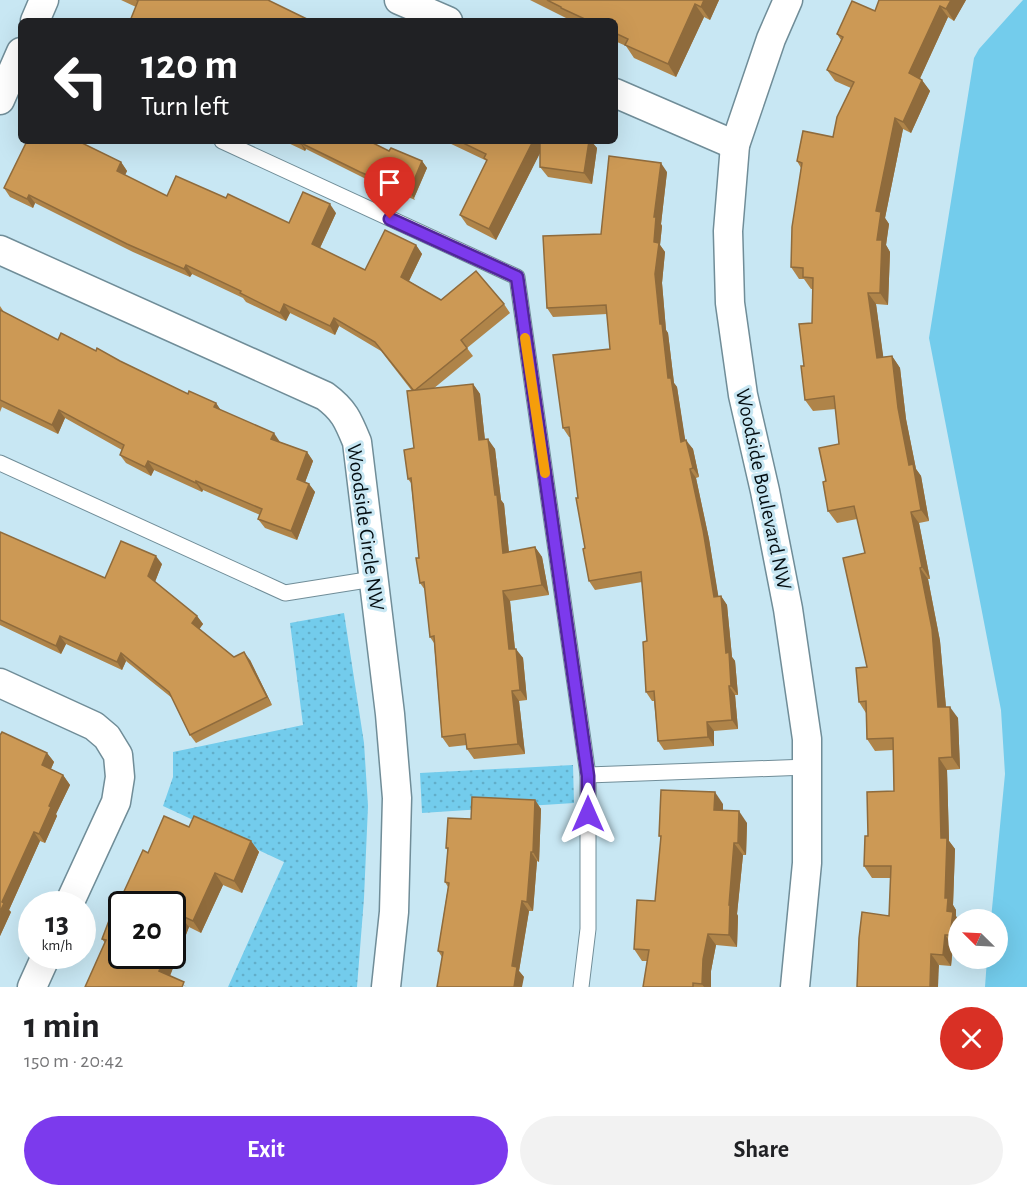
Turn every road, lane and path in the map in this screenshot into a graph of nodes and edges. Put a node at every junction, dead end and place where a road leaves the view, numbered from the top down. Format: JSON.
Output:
{"nodes":[{"id":1,"x":44,"y":0,"type":"edge"},
{"id":2,"x":399,"y":0,"type":"edge"},
{"id":3,"x":788,"y":0,"type":"edge"},
{"id":4,"x":35,"y":18,"type":"edge"},
{"id":5,"x":441,"y":18,"type":"edge"},
{"id":6,"x":18,"y":59,"type":"edge"},
{"id":7,"x":618,"y":94,"type":"edge"},
{"id":8,"x":0,"y":100,"type":"edge"},
{"id":9,"x":229,"y":144,"type":"edge"},
{"id":10,"x":735,"y":145,"type":"junction"},
{"id":11,"x":0,"y":249,"type":"edge"},
{"id":12,"x":0,"y":463,"type":"edge"},
{"id":13,"x":373,"y":579,"type":"junction"},
{"id":14,"x":0,"y":683,"type":"edge"},
{"id":15,"x":807,"y":767,"type":"junction"},
{"id":16,"x":588,"y":776,"type":"junction"},
{"id":17,"x":75,"y":891,"type":"edge"},
{"id":18,"x":40,"y":969,"type":"edge"},
{"id":19,"x":32,"y":987,"type":"edge"},
{"id":20,"x":386,"y":987,"type":"edge"},
{"id":21,"x":581,"y":987,"type":"edge"},
{"id":22,"x":795,"y":987,"type":"edge"}],
"edges":[{"from":1,"to":4,"type":"street"},
{"from":2,"to":5,"type":"street"},
{"from":3,"to":10,"type":"street","name":"Woodside Boulevard NW"},
{"from":6,"to":8,"type":"street"},
{"from":7,"to":10,"type":"street"},
{"from":9,"to":16,"type":"lane"},
{"from":10,"to":15,"type":"street","name":"Woodside Boulevard NW"},
{"from":11,"to":13,"type":"street","name":"Woodside Circle NW"},
{"from":12,"to":13,"type":"lane"},
{"from":13,"to":20,"type":"street","name":"Woodside Circle NW"},
{"from":14,"to":17,"type":"street"},
{"from":15,"to":16,"type":"lane"},
{"from":15,"to":22,"type":"street","name":"Woodside Boulevard NW"},
{"from":16,"to":21,"type":"lane"},
{"from":18,"to":19,"type":"street"}]}
